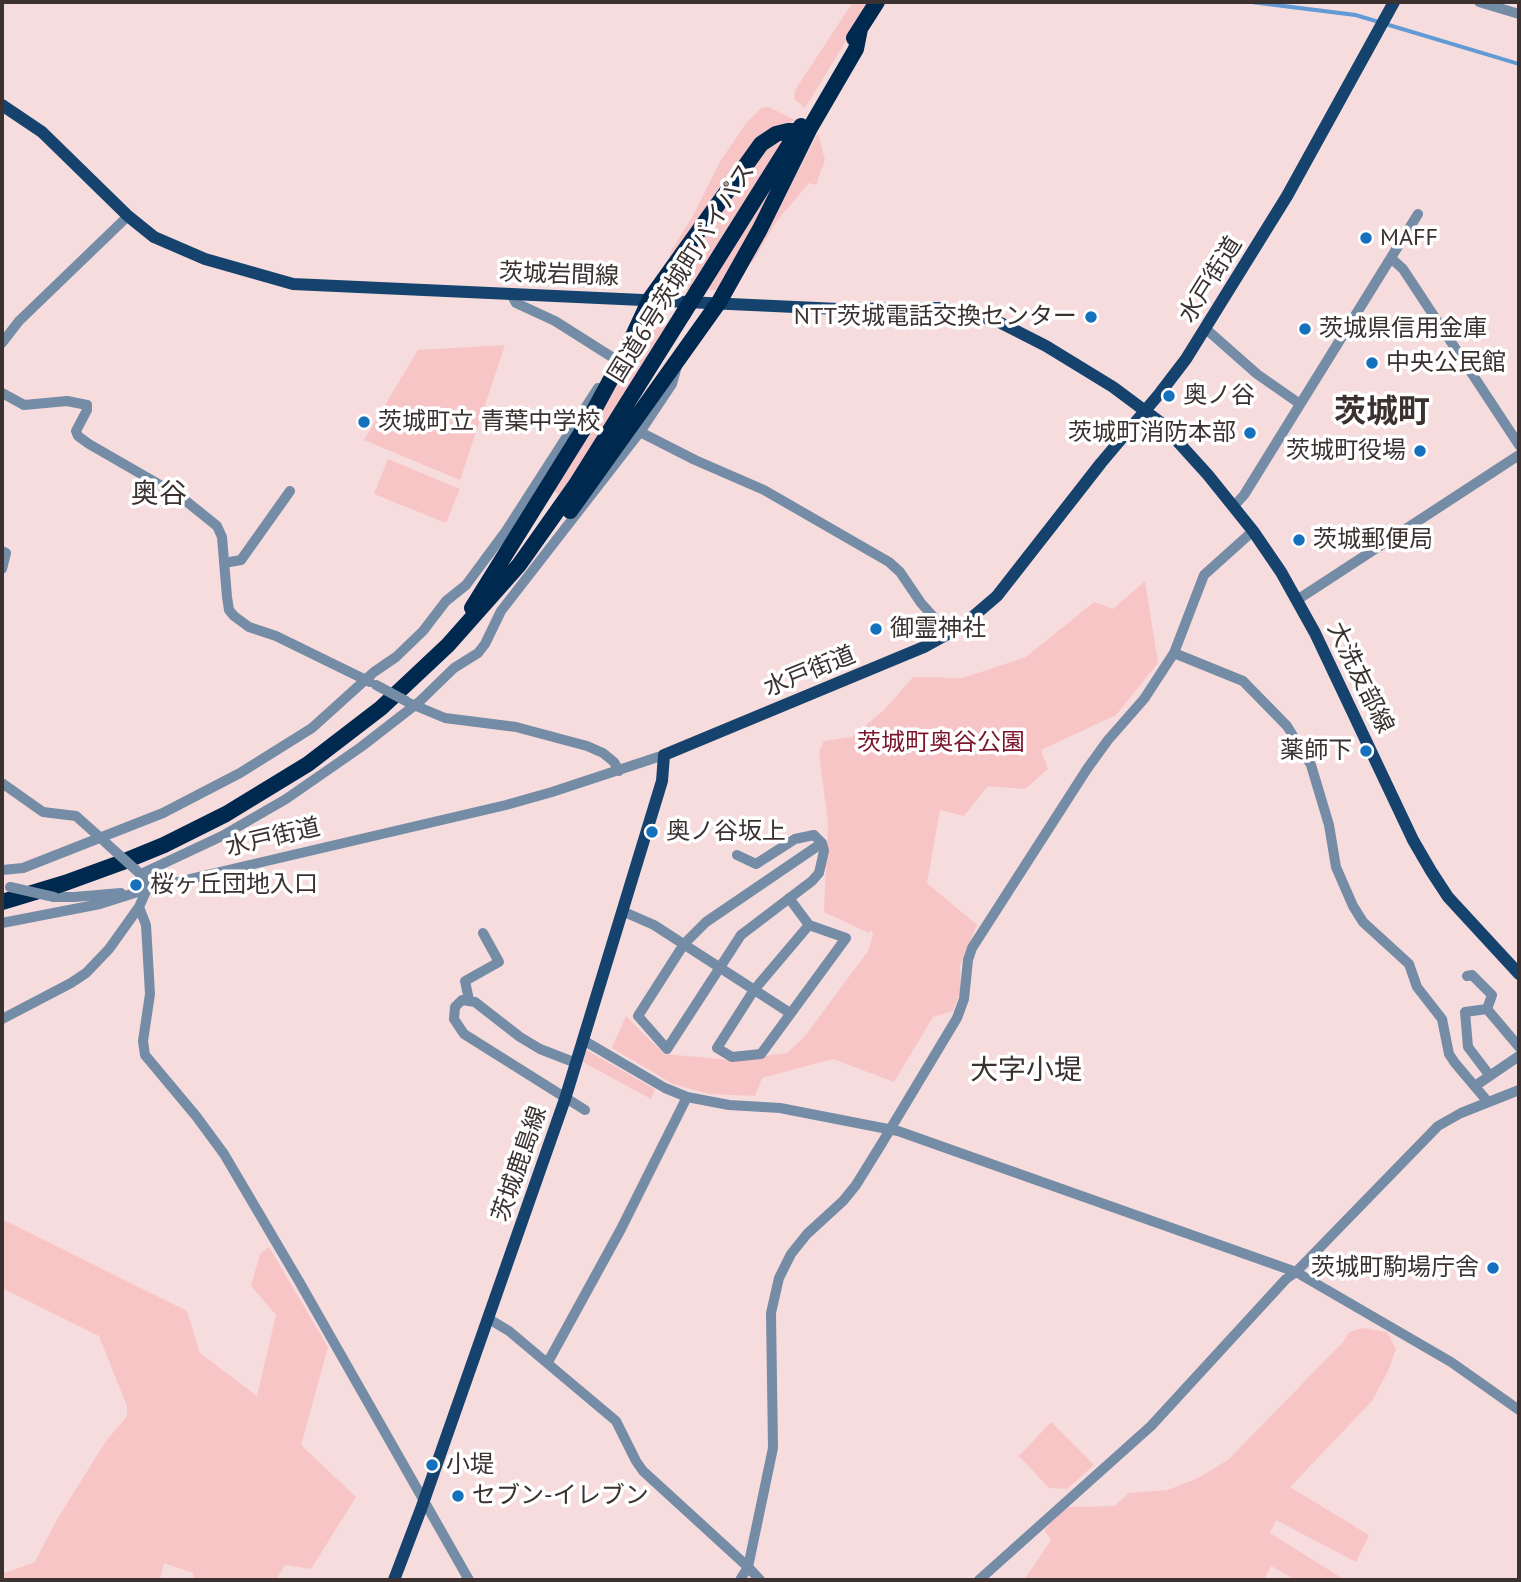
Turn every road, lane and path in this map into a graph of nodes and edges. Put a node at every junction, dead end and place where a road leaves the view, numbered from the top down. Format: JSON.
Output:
{"nodes":[{"id":1,"x":877,"y":2,"type":"edge"},
{"id":2,"x":1394,"y":2,"type":"edge"},
{"id":3,"x":1479,"y":2,"type":"edge"},
{"id":4,"x":1519,"y":14,"type":"edge"},
{"id":5,"x":2,"y":105,"type":"edge"},
{"id":6,"x":803,"y":128,"type":"junction"},
{"id":7,"x":1418,"y":214,"type":"dead end"},
{"id":8,"x":128,"y":216,"type":"junction"},
{"id":9,"x":1392,"y":259,"type":"junction"},
{"id":10,"x":511,"y":294,"type":"junction"},
{"id":11,"x":650,"y":299,"type":"junction"},
{"id":12,"x":719,"y":302,"type":"junction"},
{"id":13,"x":1206,"y":329,"type":"junction"},
{"id":14,"x":2,"y":343,"type":"edge"},
{"id":15,"x":620,"y":356,"type":"junction"},
{"id":16,"x":678,"y":360,"type":"junction"},
{"id":17,"x":2,"y":393,"type":"edge"},
{"id":18,"x":1300,"y":404,"type":"junction"},
{"id":19,"x":1146,"y":410,"type":"junction"},
{"id":20,"x":640,"y":432,"type":"junction"},
{"id":21,"x":1519,"y":446,"type":"edge"},
{"id":22,"x":1519,"y":455,"type":"edge"},
{"id":23,"x":290,"y":491,"type":"dead end"},
{"id":24,"x":1234,"y":506,"type":"junction"},
{"id":25,"x":1253,"y":531,"type":"junction"},
{"id":26,"x":2,"y":551,"type":"edge"},
{"id":27,"x":224,"y":562,"type":"junction"},
{"id":28,"x":2,"y":569,"type":"edge"},
{"id":29,"x":1297,"y":600,"type":"junction"},
{"id":30,"x":471,"y":621,"type":"junction"},
{"id":31,"x":949,"y":634,"type":"junction"},
{"id":32,"x":448,"y":646,"type":"junction"},
{"id":33,"x":1174,"y":653,"type":"junction"},
{"id":34,"x":371,"y":682,"type":"junction"},
{"id":35,"x":410,"y":704,"type":"junction"},
{"id":36,"x":664,"y":755,"type":"junction"},
{"id":37,"x":619,"y":771,"type":"junction"},
{"id":38,"x":2,"y":783,"type":"edge"},
{"id":39,"x":103,"y":840,"type":"junction"},
{"id":40,"x":822,"y":843,"type":"junction"},
{"id":41,"x":737,"y":855,"type":"dead end"},
{"id":42,"x":2,"y":870,"type":"edge"},
{"id":43,"x":139,"y":872,"type":"junction"},
{"id":44,"x":6,"y":886,"type":"edge"},
{"id":45,"x":142,"y":891,"type":"junction"},
{"id":46,"x":789,"y":898,"type":"junction"},
{"id":47,"x":2,"y":902,"type":"edge"},
{"id":48,"x":139,"y":907,"type":"junction"},
{"id":49,"x":622,"y":911,"type":"junction"},
{"id":50,"x":2,"y":923,"type":"edge"},
{"id":51,"x":809,"y":925,"type":"junction"},
{"id":52,"x":483,"y":933,"type":"dead end"},
{"id":53,"x":684,"y":944,"type":"junction"},
{"id":54,"x":719,"y":966,"type":"junction"},
{"id":55,"x":1519,"y":974,"type":"edge"},
{"id":56,"x":1467,"y":976,"type":"dead end"},
{"id":57,"x":754,"y":990,"type":"junction"},
{"id":58,"x":469,"y":1000,"type":"junction"},
{"id":59,"x":1488,"y":1009,"type":"junction"},
{"id":60,"x":790,"y":1013,"type":"junction"},
{"id":61,"x":2,"y":1019,"type":"edge"},
{"id":62,"x":583,"y":1040,"type":"junction"},
{"id":63,"x":1519,"y":1047,"type":"edge"},
{"id":64,"x":1519,"y":1056,"type":"edge"},
{"id":65,"x":576,"y":1063,"type":"junction"},
{"id":66,"x":1490,"y":1076,"type":"junction"},
{"id":67,"x":1475,"y":1086,"type":"junction"},
{"id":68,"x":1519,"y":1090,"type":"edge"},
{"id":69,"x":687,"y":1097,"type":"junction"},
{"id":70,"x":565,"y":1099,"type":"junction"},
{"id":71,"x":1488,"y":1102,"type":"junction"},
{"id":72,"x":585,"y":1110,"type":"dead end"},
{"id":73,"x":890,"y":1129,"type":"junction"},
{"id":74,"x":1296,"y":1272,"type":"junction"},
{"id":75,"x":489,"y":1319,"type":"junction"},
{"id":76,"x":548,"y":1362,"type":"junction"},
{"id":77,"x":1519,"y":1410,"type":"edge"},
{"id":78,"x":424,"y":1500,"type":"junction"},
{"id":79,"x":748,"y":1567,"type":"junction"},
{"id":80,"x":394,"y":1580,"type":"edge"},
{"id":81,"x":469,"y":1580,"type":"edge"},
{"id":82,"x":740,"y":1580,"type":"edge"},
{"id":83,"x":760,"y":1580,"type":"edge"},
{"id":84,"x":979,"y":1580,"type":"edge"}],
"edges":[{"from":1,"to":6,"type":"highway","name":"国道6号茨城町バイパス"},
{"from":2,"to":13,"type":"main road","name":"水戸街道"},
{"from":3,"to":4,"type":"street"},
{"from":5,"to":8,"type":"main road","name":"茨城岩間線"},
{"from":6,"to":11,"type":"highway"},
{"from":6,"to":12,"type":"highway"},
{"from":6,"to":30,"type":"highway","name":"国道6号茨城町バイパス","bridge":true},
{"from":7,"to":9,"type":"street"},
{"from":8,"to":10,"type":"main road","name":"茨城岩間線"},
{"from":8,"to":14,"type":"street"},
{"from":9,"to":18,"type":"street"},
{"from":9,"to":21,"type":"street"},
{"from":10,"to":11,"type":"main road","name":"茨城岩間線"},
{"from":10,"to":15,"type":"street"},
{"from":11,"to":12,"type":"main road","name":"茨城岩間線"},
{"from":11,"to":15,"type":"highway"},
{"from":12,"to":16,"type":"highway"},
{"from":12,"to":19,"type":"main road","name":"茨城岩間線"},
{"from":13,"to":18,"type":"street"},
{"from":13,"to":19,"type":"main road","name":"水戸街道"},
{"from":15,"to":32,"type":"highway"},
{"from":15,"to":34,"type":"street"},
{"from":16,"to":20,"type":"street"},
{"from":16,"to":30,"type":"highway"},
{"from":17,"to":27,"type":"street"},
{"from":18,"to":24,"type":"street"},
{"from":19,"to":24,"type":"main road","name":"大洗友部線"},
{"from":19,"to":31,"type":"main road","name":"水戸街道"},
{"from":20,"to":31,"type":"street"},
{"from":20,"to":35,"type":"street"},
{"from":22,"to":29,"type":"street"},
{"from":23,"to":27,"type":"street"},
{"from":24,"to":25,"type":"main road","name":"大洗友部線"},
{"from":25,"to":29,"type":"main road","name":"大洗友部線"},
{"from":25,"to":33,"type":"street"},
{"from":26,"to":28,"type":"street"},
{"from":27,"to":34,"type":"street"},
{"from":29,"to":55,"type":"main road","name":"大洗友部線"},
{"from":30,"to":32,"type":"highway","name":"国道6号茨城町バイパス"},
{"from":31,"to":36,"type":"main road","name":"水戸街道"},
{"from":32,"to":47,"type":"highway","name":"国道6号茨城町バイパス"},
{"from":33,"to":67,"type":"street"},
{"from":33,"to":73,"type":"street"},
{"from":34,"to":35,"type":"street","bridge":true},
{"from":34,"to":39,"type":"street"},
{"from":35,"to":37,"type":"street"},
{"from":35,"to":43,"type":"street"},
{"from":36,"to":37,"type":"street","name":"水戸街道"},
{"from":36,"to":49,"type":"main road","name":"茨城鹿島線"},
{"from":37,"to":45,"type":"street","name":"水戸街道"},
{"from":38,"to":39,"type":"street"},
{"from":39,"to":42,"type":"street"},
{"from":39,"to":43,"type":"street","bridge":true},
{"from":40,"to":41,"type":"street"},
{"from":40,"to":46,"type":"street"},
{"from":40,"to":53,"type":"street"},
{"from":43,"to":45,"type":"street"},
{"from":44,"to":45,"type":"street","name":"水戸街道","bridge":true},
{"from":45,"to":48,"type":"street"},
{"from":45,"to":50,"type":"street","name":"水戸街道"},
{"from":46,"to":51,"type":"street"},
{"from":46,"to":54,"type":"street"},
{"from":48,"to":61,"type":"street"},
{"from":48,"to":78,"type":"street"},
{"from":49,"to":53,"type":"street"},
{"from":49,"to":62,"type":"main road","name":"茨城鹿島線"},
{"from":51,"to":57,"type":"street"},
{"from":51,"to":60,"type":"street"},
{"from":52,"to":58,"type":"street"},
{"from":53,"to":54,"type":"street"},
{"from":53,"to":54,"type":"street"},
{"from":54,"to":57,"type":"street"},
{"from":56,"to":59,"type":"street"},
{"from":57,"to":60,"type":"street"},
{"from":57,"to":60,"type":"street"},
{"from":58,"to":65,"type":"street"},
{"from":58,"to":70,"type":"street"},
{"from":59,"to":63,"type":"street"},
{"from":59,"to":66,"type":"street"},
{"from":62,"to":65,"type":"main road","name":"茨城鹿島線"},
{"from":62,"to":69,"type":"street"},
{"from":64,"to":66,"type":"street"},
{"from":65,"to":70,"type":"main road","name":"茨城鹿島線"},
{"from":66,"to":67,"type":"street"},
{"from":67,"to":71,"type":"street"},
{"from":68,"to":71,"type":"street"},
{"from":69,"to":73,"type":"street"},
{"from":69,"to":76,"type":"street"},
{"from":70,"to":72,"type":"street"},
{"from":70,"to":75,"type":"main road","name":"茨城鹿島線"},
{"from":71,"to":74,"type":"street"},
{"from":73,"to":74,"type":"street"},
{"from":73,"to":79,"type":"street"},
{"from":74,"to":77,"type":"street"},
{"from":74,"to":84,"type":"street"},
{"from":75,"to":76,"type":"street"},
{"from":75,"to":78,"type":"main road","name":"茨城鹿島線"},
{"from":76,"to":79,"type":"street"},
{"from":78,"to":80,"type":"main road","name":"茨城鹿島線"},
{"from":78,"to":81,"type":"street"},
{"from":79,"to":82,"type":"street"},
{"from":79,"to":83,"type":"street"}]}
